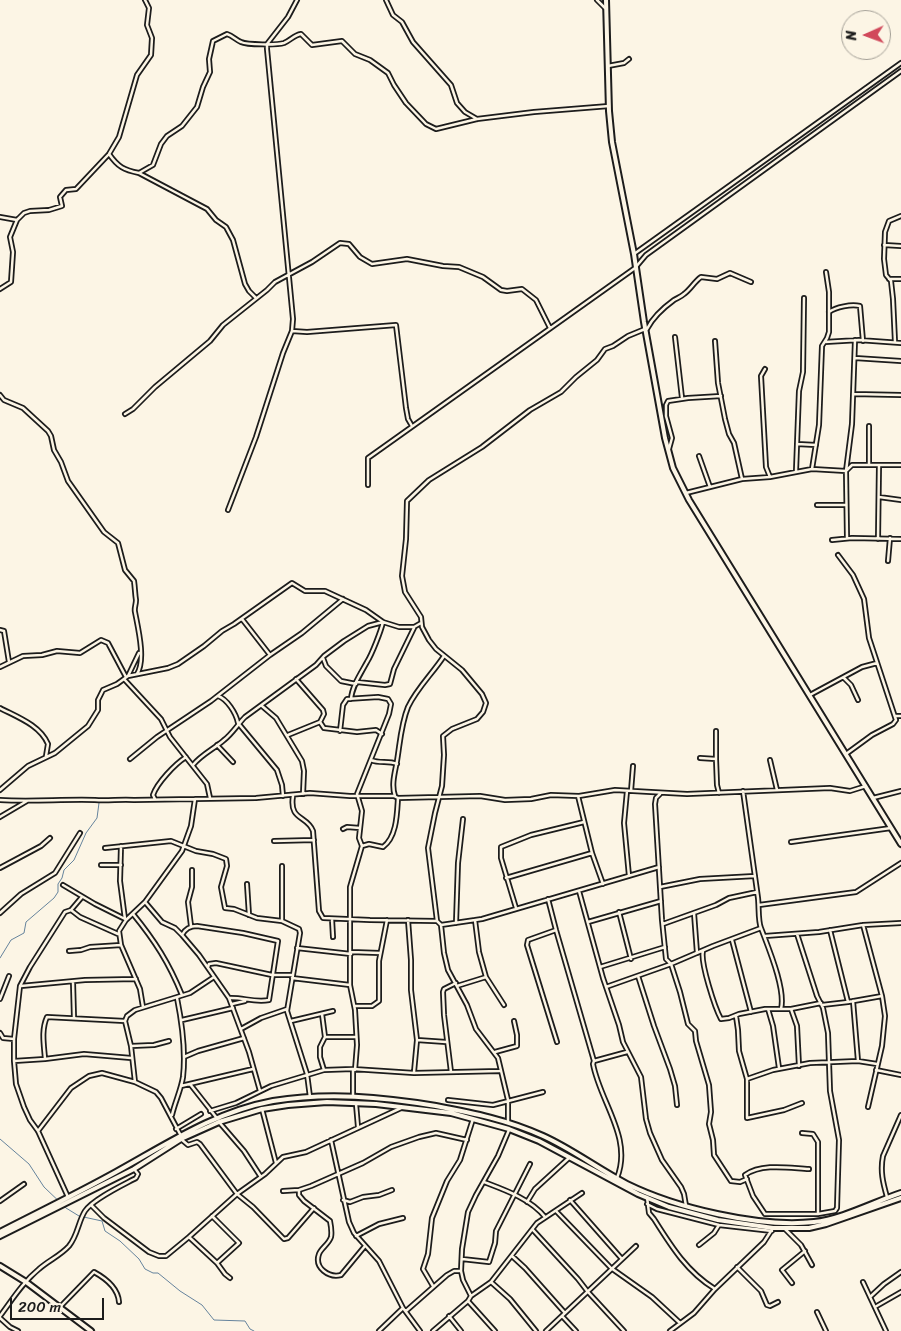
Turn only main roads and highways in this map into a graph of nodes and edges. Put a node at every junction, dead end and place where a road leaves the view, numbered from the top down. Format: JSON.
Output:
{"nodes":[{"id":1,"x":606,"y":0,"type":"edge"},
{"id":2,"x":901,"y":844,"type":"edge"},
{"id":3,"x":181,"y":1137,"type":"junction"},
{"id":4,"x":901,"y":1193,"type":"edge"},
{"id":5,"x":68,"y":1198,"type":"junction"},
{"id":6,"x":901,"y":1198,"type":"edge"},
{"id":7,"x":0,"y":1234,"type":"edge"},
{"id":8,"x":0,"y":1266,"type":"edge"},
{"id":9,"x":91,"y":1331,"type":"edge"}],
"edges":[{"from":1,"to":2,"type":"main road"},
{"from":3,"to":4,"type":"main road"},
{"from":3,"to":5,"type":"main road"},
{"from":3,"to":5,"type":"main road"},
{"from":3,"to":6,"type":"main road"},
{"from":5,"to":7,"type":"main road"},
{"from":8,"to":9,"type":"main road"}]}
